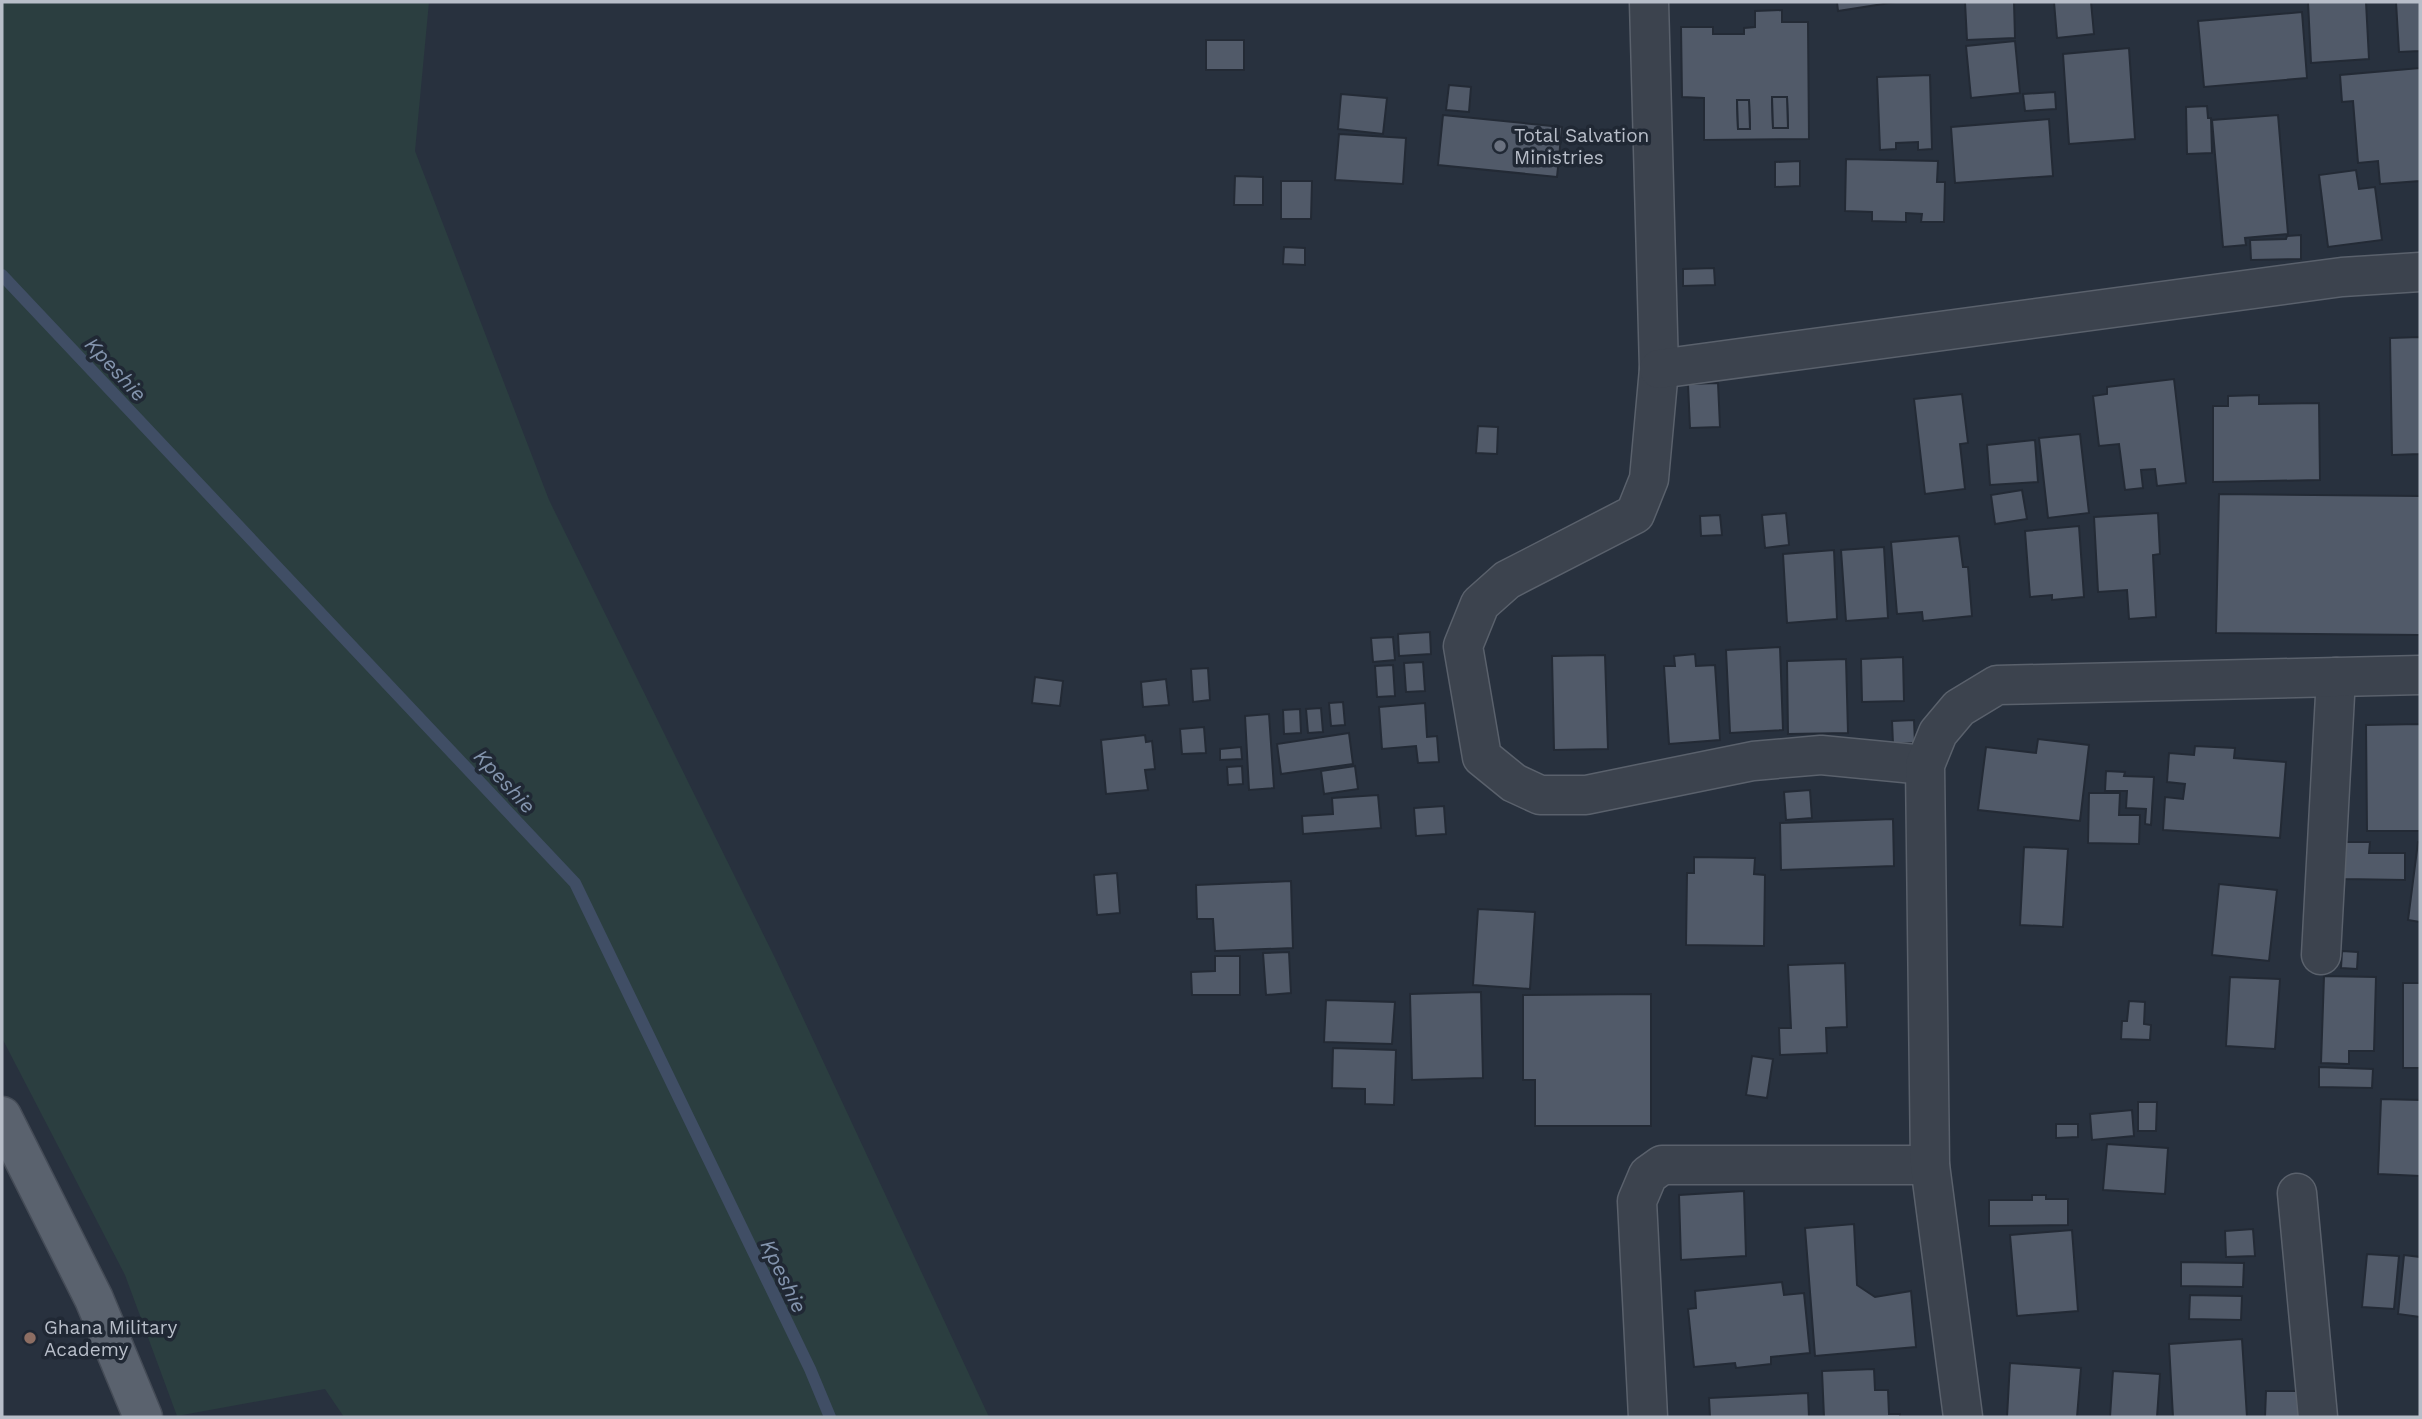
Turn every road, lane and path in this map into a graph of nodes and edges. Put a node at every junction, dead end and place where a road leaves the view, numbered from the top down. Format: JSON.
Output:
{"nodes":[{"id":1,"x":1649,"y":2,"type":"edge"},
{"id":2,"x":2420,"y":272,"type":"edge"},
{"id":3,"x":1658,"y":369,"type":"junction"},
{"id":4,"x":2420,"y":676,"type":"edge"},
{"id":5,"x":2336,"y":677,"type":"junction"},
{"id":6,"x":1925,"y":765,"type":"junction"},
{"id":7,"x":2321,"y":955,"type":"dead end"},
{"id":8,"x":2,"y":1116,"type":"edge"},
{"id":9,"x":1930,"y":1165,"type":"junction"},
{"id":10,"x":2297,"y":1193,"type":"dead end"},
{"id":11,"x":143,"y":1417,"type":"edge"},
{"id":12,"x":1648,"y":1417,"type":"edge"},
{"id":13,"x":1963,"y":1417,"type":"edge"},
{"id":14,"x":2318,"y":1417,"type":"edge"}],
"edges":[{"from":1,"to":3,"type":"street"},
{"from":2,"to":3,"type":"street"},
{"from":3,"to":6,"type":"street"},
{"from":4,"to":5,"type":"street"},
{"from":5,"to":6,"type":"street"},
{"from":5,"to":7,"type":"street"},
{"from":6,"to":9,"type":"street"},
{"from":8,"to":11,"type":"main road"},
{"from":9,"to":12,"type":"street"},
{"from":9,"to":13,"type":"street"},
{"from":10,"to":14,"type":"street"}]}
